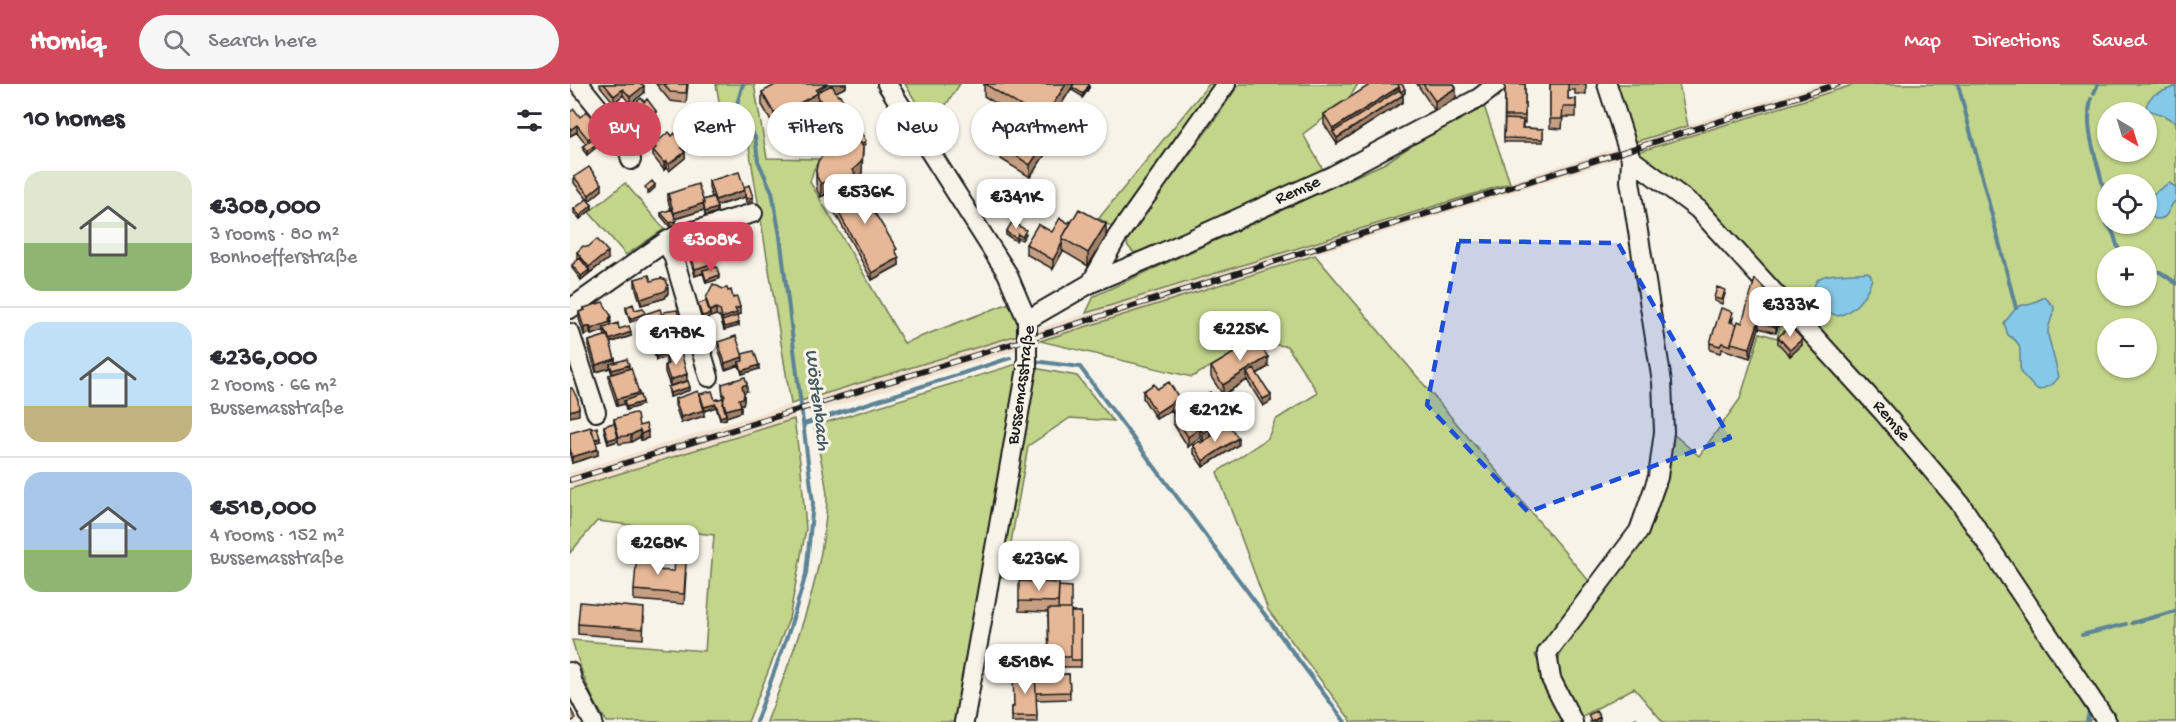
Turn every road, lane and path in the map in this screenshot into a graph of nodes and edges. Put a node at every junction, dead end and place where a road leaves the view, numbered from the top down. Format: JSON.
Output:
{"nodes":[{"id":1,"x":579,"y":84,"type":"edge"},
{"id":2,"x":887,"y":84,"type":"edge"},
{"id":3,"x":1226,"y":84,"type":"edge"},
{"id":4,"x":1497,"y":84,"type":"edge"},
{"id":5,"x":1607,"y":84,"type":"edge"},
{"id":6,"x":1631,"y":159,"type":"junction"},
{"id":7,"x":631,"y":160,"type":"dead end"},
{"id":8,"x":753,"y":213,"type":"dead end"},
{"id":9,"x":665,"y":242,"type":"junction"},
{"id":10,"x":1091,"y":283,"type":"junction"},
{"id":11,"x":570,"y":309,"type":"edge"},
{"id":12,"x":1027,"y":320,"type":"junction"},
{"id":13,"x":570,"y":333,"type":"edge"},
{"id":14,"x":709,"y":377,"type":"dead end"},
{"id":15,"x":596,"y":412,"type":"dead end"},
{"id":16,"x":570,"y":672,"type":"edge"},
{"id":17,"x":593,"y":722,"type":"edge"},
{"id":18,"x":964,"y":722,"type":"edge"},
{"id":19,"x":1573,"y":722,"type":"edge"},
{"id":20,"x":2107,"y":722,"type":"edge"}],
"edges":[{"from":1,"to":7,"type":"street"},
{"from":2,"to":12,"type":"street"},
{"from":3,"to":10,"type":"street"},
{"from":4,"to":10,"type":"street","name":"Remse"},
{"from":5,"to":6,"type":"street"},
{"from":6,"to":19,"type":"street"},
{"from":6,"to":20,"type":"street","name":"Remse"},
{"from":8,"to":9,"type":"street"},
{"from":9,"to":11,"type":"street"},
{"from":9,"to":14,"type":"street"},
{"from":10,"to":12,"type":"street","name":"Bussemasstraße"},
{"from":12,"to":18,"type":"street","name":"Bussemasstraße"},
{"from":13,"to":15,"type":"street"},
{"from":16,"to":17,"type":"street"}]}
